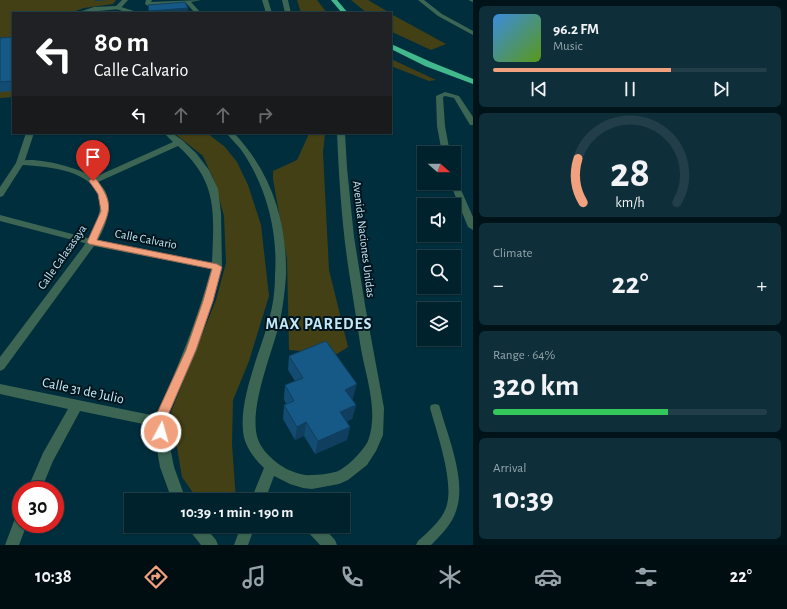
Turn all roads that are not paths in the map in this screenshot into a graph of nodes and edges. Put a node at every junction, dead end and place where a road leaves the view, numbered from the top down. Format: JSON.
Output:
{"nodes":[{"id":1,"x":125,"y":0,"type":"edge"},
{"id":2,"x":198,"y":0,"type":"edge"},
{"id":3,"x":265,"y":0,"type":"edge"},
{"id":4,"x":285,"y":0,"type":"edge"},
{"id":5,"x":334,"y":0,"type":"edge"},
{"id":6,"x":420,"y":0,"type":"edge"},
{"id":7,"x":149,"y":2,"type":"edge"},
{"id":8,"x":188,"y":2,"type":"junction"},
{"id":9,"x":118,"y":8,"type":"junction"},
{"id":10,"x":83,"y":12,"type":"edge"},
{"id":11,"x":132,"y":12,"type":"edge"},
{"id":12,"x":197,"y":12,"type":"edge"},
{"id":13,"x":269,"y":12,"type":"edge"},
{"id":14,"x":288,"y":12,"type":"edge"},
{"id":15,"x":344,"y":12,"type":"edge"},
{"id":16,"x":473,"y":34,"type":"edge"},
{"id":17,"x":392,"y":46,"type":"edge"},
{"id":18,"x":392,"y":52,"type":"edge"},
{"id":19,"x":473,"y":82,"type":"edge"},
{"id":20,"x":473,"y":87,"type":"edge"},
{"id":21,"x":473,"y":123,"type":"edge"},
{"id":22,"x":30,"y":134,"type":"edge"},
{"id":23,"x":169,"y":134,"type":"edge"},
{"id":24,"x":231,"y":134,"type":"edge"},
{"id":25,"x":341,"y":134,"type":"edge"},
{"id":26,"x":179,"y":142,"type":"junction"},
{"id":27,"x":445,"y":146,"type":"edge"},
{"id":28,"x":20,"y":163,"type":"junction"},
{"id":29,"x":93,"y":181,"type":"junction"},
{"id":30,"x":457,"y":190,"type":"edge"},
{"id":31,"x":0,"y":194,"type":"edge"},
{"id":32,"x":0,"y":218,"type":"edge"},
{"id":33,"x":473,"y":227,"type":"edge"},
{"id":34,"x":92,"y":242,"type":"junction"},
{"id":35,"x":217,"y":267,"type":"junction"},
{"id":36,"x":0,"y":366,"type":"edge"},
{"id":37,"x":0,"y":389,"type":"edge"},
{"id":38,"x":77,"y":405,"type":"junction"},
{"id":39,"x":435,"y":408,"type":"dead end"},
{"id":40,"x":159,"y":422,"type":"junction"},
{"id":41,"x":271,"y":467,"type":"junction"},
{"id":42,"x":38,"y":481,"type":"edge"},
{"id":43,"x":176,"y":493,"type":"edge"},
{"id":44,"x":263,"y":493,"type":"edge"},
{"id":45,"x":16,"y":533,"type":"edge"},
{"id":46,"x":201,"y":533,"type":"edge"},
{"id":47,"x":245,"y":533,"type":"edge"},
{"id":48,"x":319,"y":533,"type":"edge"},
{"id":49,"x":12,"y":545,"type":"edge"},
{"id":50,"x":211,"y":545,"type":"edge"},
{"id":51,"x":241,"y":545,"type":"edge"},
{"id":52,"x":330,"y":545,"type":"edge"},
{"id":53,"x":422,"y":545,"type":"edge"}],
"edges":[{"from":1,"to":9,"type":"street"},
{"from":2,"to":8,"type":"street"},
{"from":3,"to":13,"type":"street"},
{"from":4,"to":14,"type":"street"},
{"from":5,"to":15,"type":"highway"},
{"from":6,"to":16,"type":"street"},
{"from":7,"to":8,"type":"street"},
{"from":8,"to":12,"type":"street"},
{"from":9,"to":10,"type":"street"},
{"from":9,"to":11,"type":"street"},
{"from":17,"to":19,"type":"highway"},
{"from":18,"to":20,"type":"highway"},
{"from":21,"to":27,"type":"street"},
{"from":22,"to":28,"type":"street"},
{"from":23,"to":26,"type":"street"},
{"from":24,"to":41,"type":"street","name":"Avenida Naciones Unidas"},
{"from":25,"to":41,"type":"street","name":"Avenida Naciones Unidas"},
{"from":26,"to":29,"type":"street"},
{"from":26,"to":35,"type":"street"},
{"from":28,"to":29,"type":"street"},
{"from":28,"to":31,"type":"street"},
{"from":29,"to":34,"type":"street","name":"Calle Calasasaya"},
{"from":30,"to":33,"type":"street"},
{"from":32,"to":34,"type":"street","name":"Calle Calvario"},
{"from":34,"to":35,"type":"street","name":"Calle Calvario"},
{"from":34,"to":36,"type":"street","name":"Calle Calasasaya"},
{"from":35,"to":40,"type":"street"},
{"from":37,"to":38,"type":"street","name":"Calle 31 de Julio"},
{"from":38,"to":40,"type":"street","name":"Calle 31 de Julio"},
{"from":38,"to":42,"type":"street"},
{"from":39,"to":53,"type":"lane"},
{"from":40,"to":43,"type":"street"},
{"from":41,"to":44,"type":"street"},
{"from":45,"to":49,"type":"street"},
{"from":46,"to":50,"type":"street"},
{"from":47,"to":51,"type":"street"},
{"from":48,"to":52,"type":"street"}]}
